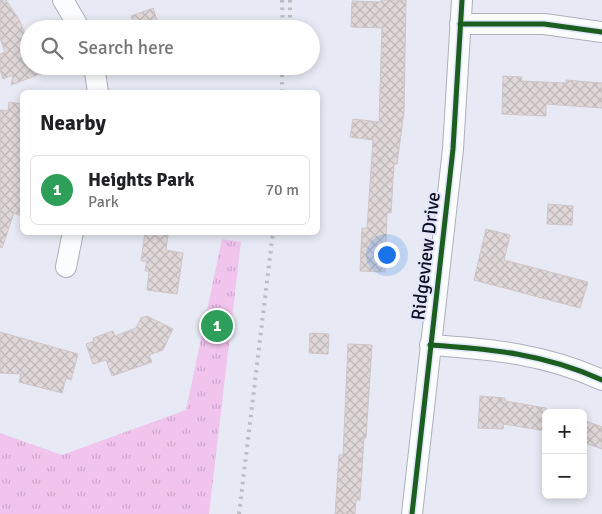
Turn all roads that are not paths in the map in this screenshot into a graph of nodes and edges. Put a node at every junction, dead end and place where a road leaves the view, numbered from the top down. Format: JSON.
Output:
{"nodes":[{"id":1,"x":64,"y":0,"type":"edge"},
{"id":2,"x":462,"y":0,"type":"edge"},
{"id":3,"x":75,"y":20,"type":"edge"},
{"id":4,"x":460,"y":24,"type":"junction"},
{"id":5,"x":602,"y":32,"type":"edge"},
{"id":6,"x":95,"y":75,"type":"edge"},
{"id":7,"x":98,"y":90,"type":"edge"},
{"id":8,"x":72,"y":235,"type":"edge"},
{"id":9,"x":66,"y":268,"type":"dead end"},
{"id":10,"x":430,"y":345,"type":"junction"},
{"id":11,"x":602,"y":380,"type":"edge"},
{"id":12,"x":412,"y":514,"type":"edge"}],
"edges":[{"from":1,"to":3,"type":"street"},
{"from":2,"to":4,"type":"street","name":"Ridgeview Drive"},
{"from":4,"to":5,"type":"street"},
{"from":4,"to":10,"type":"street","name":"Ridgeview Drive"},
{"from":6,"to":7,"type":"street"},
{"from":8,"to":9,"type":"street"},
{"from":10,"to":11,"type":"street"},
{"from":10,"to":12,"type":"street","name":"Ridgeview Drive"}]}
